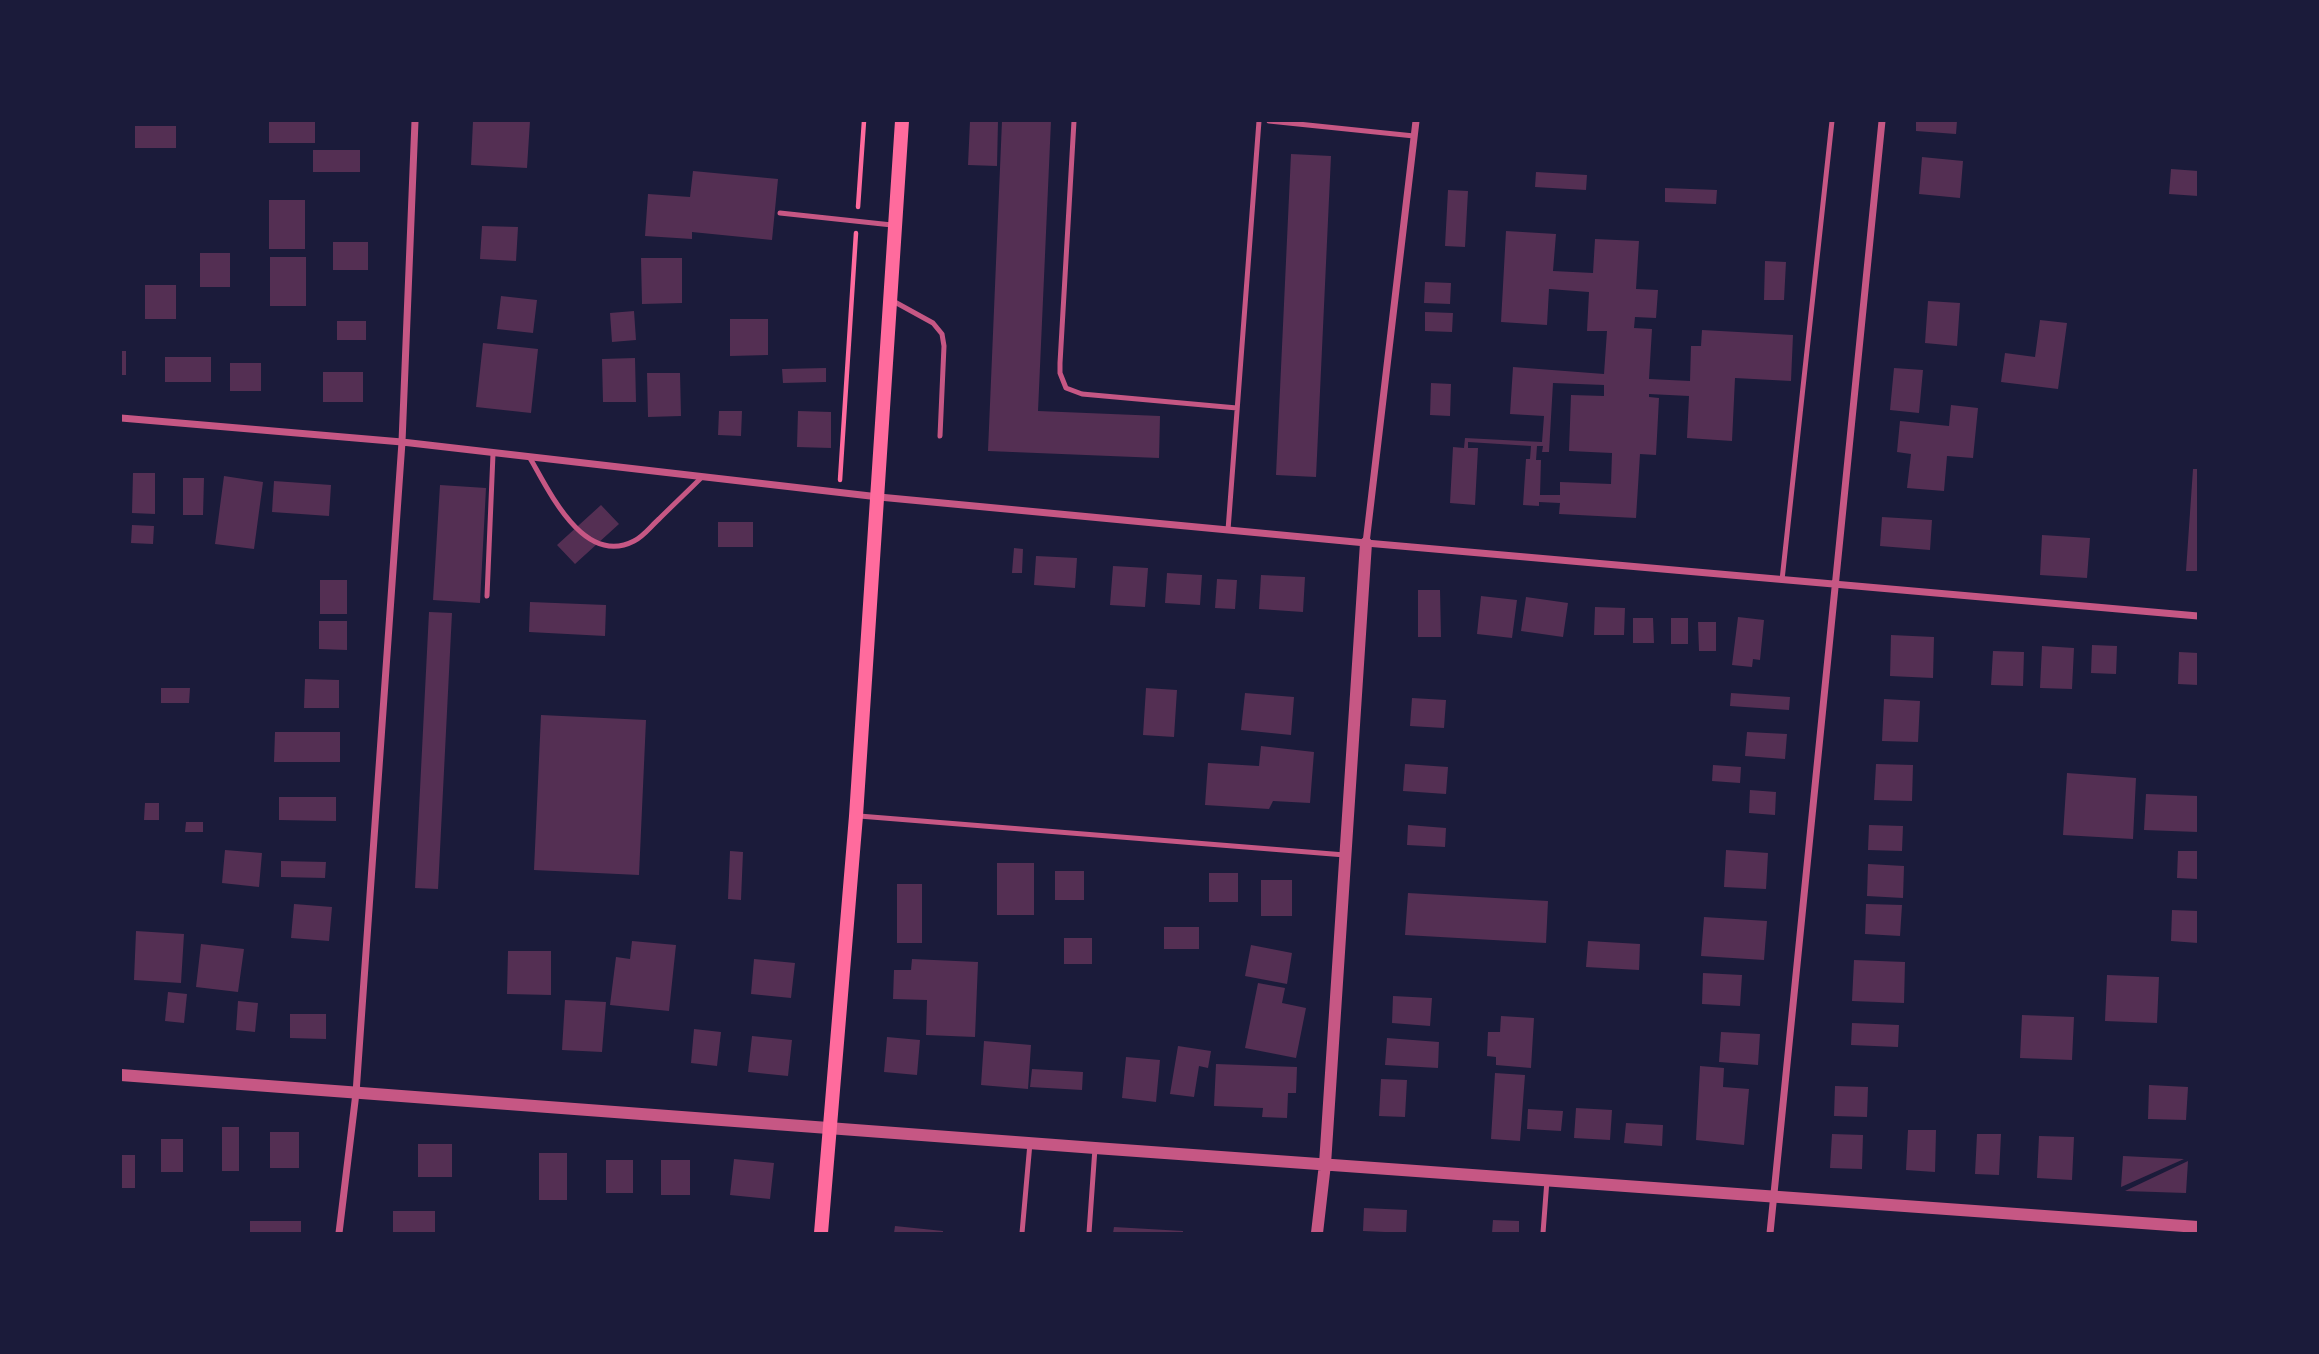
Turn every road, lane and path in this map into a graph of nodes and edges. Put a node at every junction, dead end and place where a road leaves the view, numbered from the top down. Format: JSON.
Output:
{"nodes":[{"id":1,"x":415,"y":121,"type":"edge"},
{"id":2,"x":864,"y":121,"type":"edge"},
{"id":3,"x":902,"y":121,"type":"edge"},
{"id":4,"x":1074,"y":121,"type":"edge"},
{"id":5,"x":1259,"y":121,"type":"edge"},
{"id":6,"x":1269,"y":121,"type":"edge"},
{"id":7,"x":1416,"y":121,"type":"edge"},
{"id":8,"x":1832,"y":121,"type":"edge"},
{"id":9,"x":1882,"y":121,"type":"edge"},
{"id":10,"x":1414,"y":136,"type":"junction"},
{"id":11,"x":780,"y":214,"type":"dead end"},
{"id":12,"x":857,"y":221,"type":"junction"},
{"id":13,"x":895,"y":225,"type":"junction"},
{"id":14,"x":891,"y":300,"type":"junction"},
{"id":15,"x":1237,"y":408,"type":"junction"},
{"id":16,"x":121,"y":418,"type":"edge"},
{"id":17,"x":940,"y":436,"type":"dead end"},
{"id":18,"x":402,"y":442,"type":"junction"},
{"id":19,"x":493,"y":453,"type":"junction"},
{"id":20,"x":530,"y":458,"type":"junction"},
{"id":21,"x":702,"y":477,"type":"junction"},
{"id":22,"x":839,"y":493,"type":"junction"},
{"id":23,"x":879,"y":497,"type":"junction"},
{"id":24,"x":1228,"y":530,"type":"junction"},
{"id":25,"x":1366,"y":543,"type":"junction"},
{"id":26,"x":1782,"y":580,"type":"junction"},
{"id":27,"x":1835,"y":585,"type":"junction"},
{"id":28,"x":487,"y":596,"type":"dead end"},
{"id":29,"x":2198,"y":616,"type":"edge"},
{"id":30,"x":856,"y":816,"type":"junction"},
{"id":31,"x":1346,"y":855,"type":"junction"},
{"id":32,"x":121,"y":1075,"type":"edge"},
{"id":33,"x":356,"y":1093,"type":"junction"},
{"id":34,"x":831,"y":1127,"type":"junction"},
{"id":35,"x":1030,"y":1143,"type":"junction"},
{"id":36,"x":1095,"y":1148,"type":"junction"},
{"id":37,"x":1325,"y":1164,"type":"junction"},
{"id":38,"x":1547,"y":1180,"type":"junction"},
{"id":39,"x":1773,"y":1196,"type":"junction"},
{"id":40,"x":2198,"y":1227,"type":"edge"},
{"id":41,"x":339,"y":1233,"type":"edge"},
{"id":42,"x":821,"y":1233,"type":"edge"},
{"id":43,"x":1022,"y":1233,"type":"edge"},
{"id":44,"x":1089,"y":1233,"type":"edge"},
{"id":45,"x":1317,"y":1233,"type":"edge"},
{"id":46,"x":1543,"y":1233,"type":"edge"},
{"id":47,"x":1770,"y":1233,"type":"edge"}],
"edges":[{"from":1,"to":18,"type":"street"},
{"from":2,"to":12,"type":"path"},
{"from":3,"to":13,"type":"main road"},
{"from":4,"to":15,"type":"lane"},
{"from":5,"to":15,"type":"lane"},
{"from":6,"to":10,"type":"lane"},
{"from":7,"to":10,"type":"street"},
{"from":8,"to":26,"type":"lane"},
{"from":9,"to":27,"type":"street"},
{"from":10,"to":25,"type":"street"},
{"from":11,"to":12,"type":"lane"},
{"from":12,"to":13,"type":"lane"},
{"from":12,"to":22,"type":"path"},
{"from":13,"to":14,"type":"main road"},
{"from":14,"to":17,"type":"lane"},
{"from":14,"to":23,"type":"main road"},
{"from":15,"to":24,"type":"lane"},
{"from":16,"to":18,"type":"street"},
{"from":18,"to":19,"type":"street"},
{"from":18,"to":33,"type":"street"},
{"from":19,"to":20,"type":"street"},
{"from":19,"to":28,"type":"lane"},
{"from":20,"to":21,"type":"street"},
{"from":20,"to":21,"type":"lane"},
{"from":21,"to":22,"type":"street"},
{"from":22,"to":23,"type":"street"},
{"from":23,"to":24,"type":"street"},
{"from":23,"to":30,"type":"main road"},
{"from":24,"to":25,"type":"street"},
{"from":25,"to":26,"type":"street"},
{"from":25,"to":31,"type":"street"},
{"from":26,"to":27,"type":"street"},
{"from":27,"to":29,"type":"street"},
{"from":27,"to":39,"type":"street"},
{"from":30,"to":31,"type":"lane"},
{"from":30,"to":34,"type":"main road"},
{"from":31,"to":37,"type":"street"},
{"from":32,"to":33,"type":"street"},
{"from":33,"to":34,"type":"street"},
{"from":33,"to":41,"type":"street"},
{"from":34,"to":35,"type":"street"},
{"from":34,"to":42,"type":"main road"},
{"from":35,"to":36,"type":"street"},
{"from":35,"to":43,"type":"lane"},
{"from":36,"to":37,"type":"street"},
{"from":36,"to":44,"type":"lane"},
{"from":37,"to":38,"type":"street"},
{"from":37,"to":45,"type":"street"},
{"from":38,"to":39,"type":"street"},
{"from":38,"to":46,"type":"lane"},
{"from":39,"to":40,"type":"street"},
{"from":39,"to":47,"type":"street"}]}
